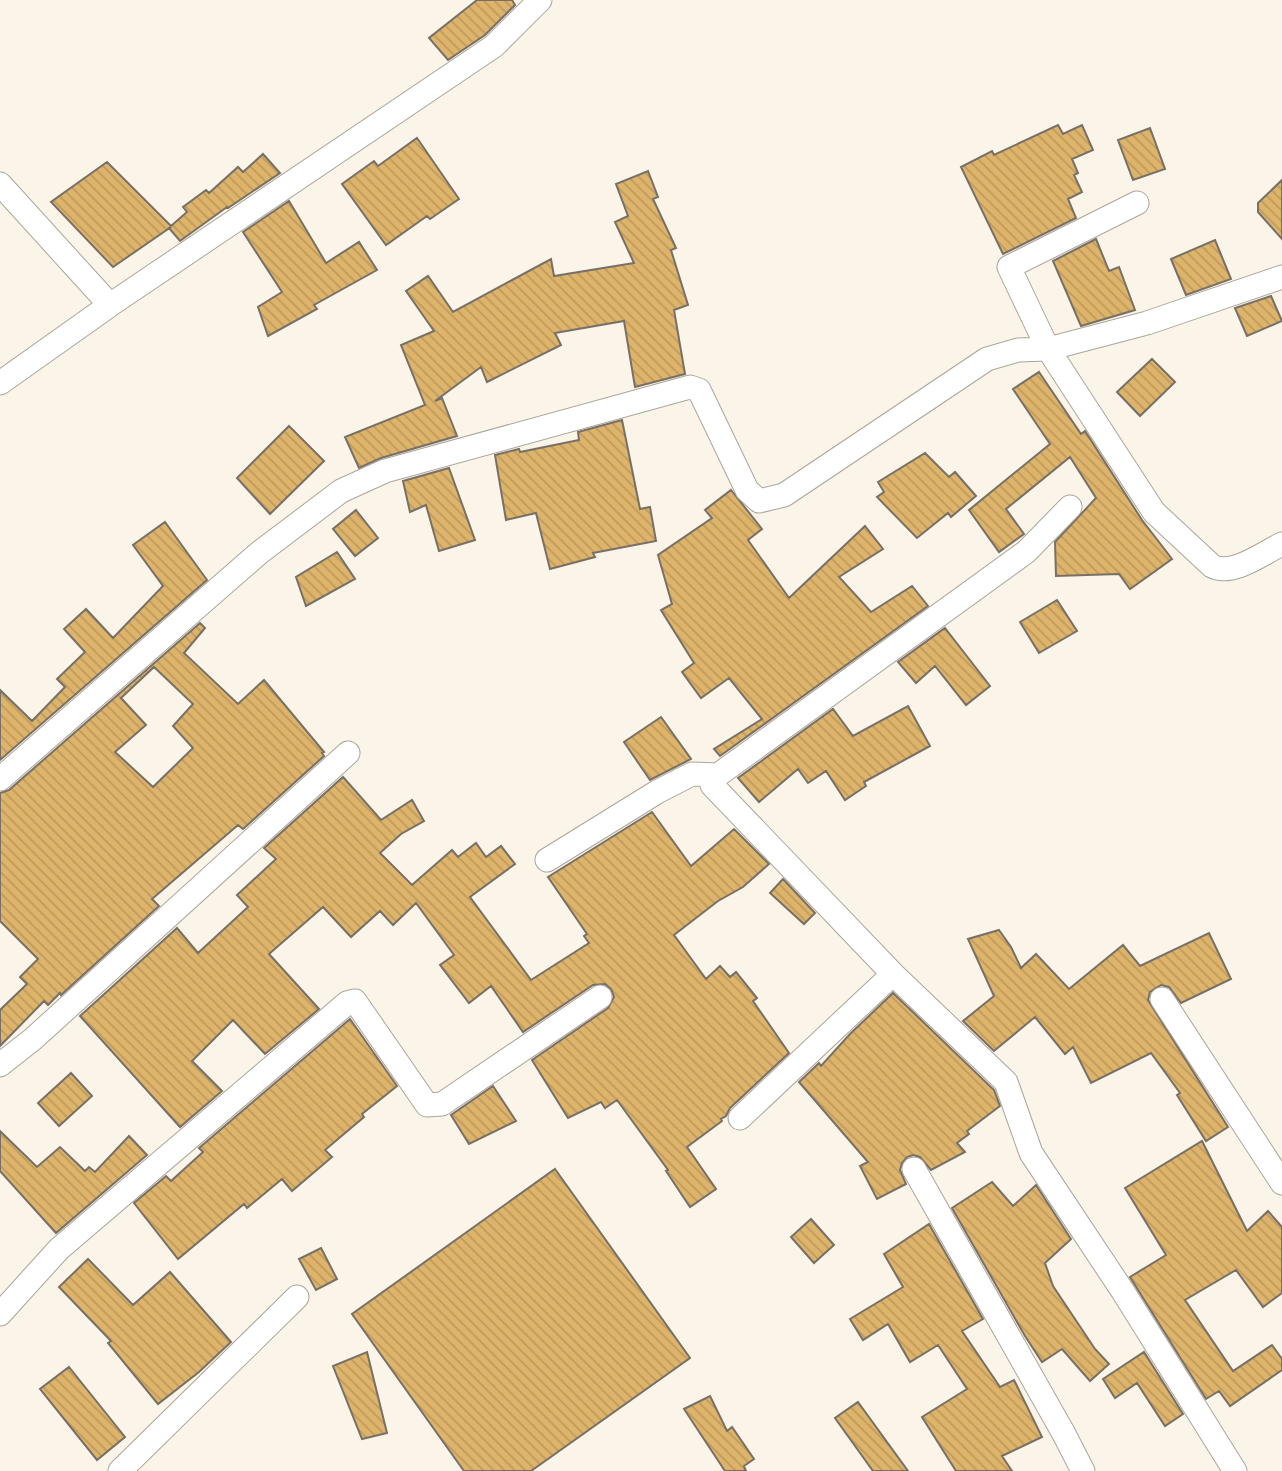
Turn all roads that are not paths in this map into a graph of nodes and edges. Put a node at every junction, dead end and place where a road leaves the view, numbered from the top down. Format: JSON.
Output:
{"nodes":[{"id":1,"x":540,"y":0,"type":"edge"},
{"id":2,"x":0,"y":184,"type":"edge"},
{"id":3,"x":1138,"y":203,"type":"dead end"},
{"id":4,"x":1282,"y":277,"type":"edge"},
{"id":5,"x":110,"y":305,"type":"junction"},
{"id":6,"x":1048,"y":349,"type":"junction"},
{"id":7,"x":0,"y":383,"type":"edge"},
{"id":8,"x":1070,"y":507,"type":"dead end"},
{"id":9,"x":1282,"y":544,"type":"edge"},
{"id":10,"x":348,"y":753,"type":"dead end"},
{"id":11,"x":718,"y":775,"type":"junction"},
{"id":12,"x":0,"y":779,"type":"edge"},
{"id":13,"x":547,"y":860,"type":"dead end"},
{"id":14,"x":893,"y":974,"type":"junction"},
{"id":15,"x":600,"y":997,"type":"dead end"},
{"id":16,"x":1162,"y":999,"type":"dead end"},
{"id":17,"x":0,"y":1065,"type":"edge"},
{"id":18,"x":740,"y":1118,"type":"dead end"},
{"id":19,"x":914,"y":1169,"type":"dead end"},
{"id":20,"x":1282,"y":1183,"type":"edge"},
{"id":21,"x":297,"y":1297,"type":"dead end"},
{"id":22,"x":0,"y":1314,"type":"edge"},
{"id":23,"x":130,"y":1467,"type":"edge"},
{"id":24,"x":1083,"y":1471,"type":"edge"},
{"id":25,"x":1235,"y":1471,"type":"edge"}],
"edges":[{"from":1,"to":5,"type":"street"},
{"from":2,"to":5,"type":"street"},
{"from":3,"to":6,"type":"street"},
{"from":4,"to":6,"type":"street"},
{"from":5,"to":7,"type":"street"},
{"from":6,"to":9,"type":"street"},
{"from":6,"to":12,"type":"street"},
{"from":8,"to":11,"type":"street"},
{"from":10,"to":17,"type":"street"},
{"from":11,"to":13,"type":"street"},
{"from":11,"to":14,"type":"street"},
{"from":14,"to":18,"type":"street"},
{"from":14,"to":25,"type":"street"},
{"from":15,"to":22,"type":"street"},
{"from":16,"to":20,"type":"street"},
{"from":19,"to":24,"type":"street"},
{"from":21,"to":23,"type":"street"}]}
